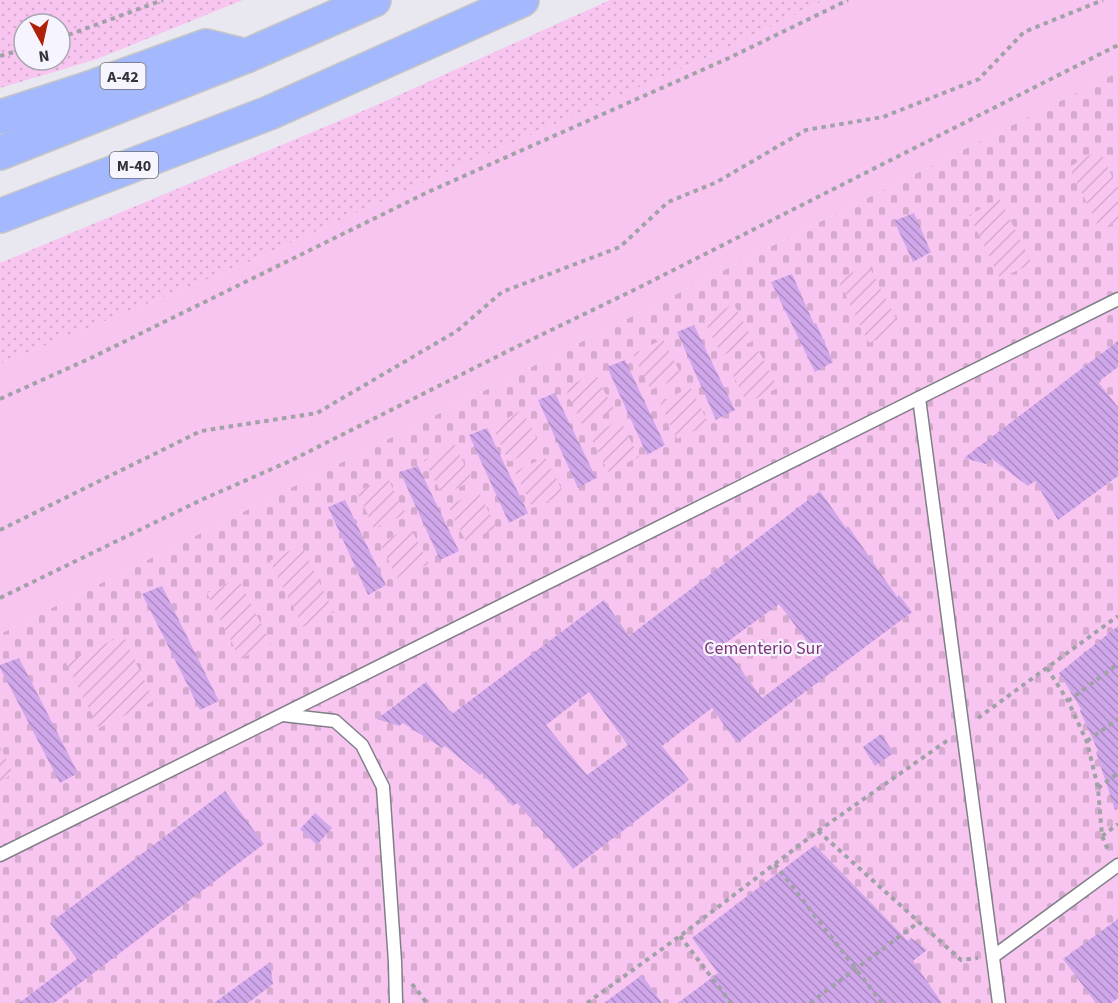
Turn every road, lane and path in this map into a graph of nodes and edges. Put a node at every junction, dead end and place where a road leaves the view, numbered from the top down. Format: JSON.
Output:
{"nodes":[{"id":1,"x":163,"y":0,"type":"edge"},
{"id":2,"x":374,"y":0,"type":"edge"},
{"id":3,"x":522,"y":0,"type":"edge"},
{"id":4,"x":848,"y":0,"type":"edge"},
{"id":5,"x":1103,"y":0,"type":"edge"},
{"id":6,"x":72,"y":34,"type":"edge"},
{"id":7,"x":1118,"y":45,"type":"edge"},
{"id":8,"x":246,"y":56,"type":"junction"},
{"id":9,"x":0,"y":117,"type":"edge"},
{"id":10,"x":0,"y":153,"type":"edge"},
{"id":11,"x":0,"y":216,"type":"edge"},
{"id":12,"x":1118,"y":299,"type":"edge"},
{"id":13,"x":919,"y":398,"type":"junction"},
{"id":14,"x":0,"y":399,"type":"edge"},
{"id":15,"x":0,"y":530,"type":"edge"},
{"id":16,"x":0,"y":598,"type":"edge"},
{"id":17,"x":1118,"y":616,"type":"edge"},
{"id":18,"x":1118,"y":664,"type":"edge"},
{"id":19,"x":1047,"y":668,"type":"junction"},
{"id":20,"x":1068,"y":701,"type":"junction"},
{"id":21,"x":282,"y":715,"type":"junction"},
{"id":22,"x":1118,"y":719,"type":"edge"},
{"id":23,"x":964,"y":729,"type":"junction"},
{"id":24,"x":1087,"y":741,"type":"junction"},
{"id":25,"x":1118,"y":774,"type":"edge"},
{"id":26,"x":1098,"y":788,"type":"junction"},
{"id":27,"x":1118,"y":824,"type":"edge"},
{"id":28,"x":818,"y":831,"type":"junction"},
{"id":29,"x":1102,"y":836,"type":"junction"},
{"id":30,"x":0,"y":855,"type":"edge"},
{"id":31,"x":775,"y":864,"type":"junction"},
{"id":32,"x":1117,"y":865,"type":"edge"},
{"id":33,"x":919,"y":922,"type":"junction"},
{"id":34,"x":680,"y":936,"type":"junction"},
{"id":35,"x":994,"y":956,"type":"junction"},
{"id":36,"x":855,"y":969,"type":"junction"},
{"id":37,"x":396,"y":1003,"type":"edge"},
{"id":38,"x":587,"y":1003,"type":"edge"},
{"id":39,"x":731,"y":1003,"type":"edge"},
{"id":40,"x":810,"y":1003,"type":"edge"},
{"id":41,"x":882,"y":1003,"type":"edge"},
{"id":42,"x":999,"y":1003,"type":"edge"}],
"edges":[{"from":1,"to":6,"type":"path"},
{"from":2,"to":8,"type":"highway"},
{"from":3,"to":11,"type":"highway","number":"M-40"},
{"from":4,"to":14,"type":"path"},
{"from":5,"to":15,"type":"path"},
{"from":7,"to":16,"type":"path"},
{"from":8,"to":9,"type":"highway","number":"A-42"},
{"from":8,"to":10,"type":"highway"},
{"from":12,"to":13,"type":"lane"},
{"from":13,"to":21,"type":"lane"},
{"from":13,"to":23,"type":"lane"},
{"from":17,"to":19,"type":"path"},
{"from":18,"to":20,"type":"path"},
{"from":19,"to":20,"type":"path"},
{"from":19,"to":23,"type":"path"},
{"from":20,"to":24,"type":"path"},
{"from":21,"to":30,"type":"lane"},
{"from":21,"to":37,"type":"lane"},
{"from":22,"to":24,"type":"path"},
{"from":23,"to":28,"type":"path"},
{"from":23,"to":35,"type":"lane"},
{"from":24,"to":26,"type":"path"},
{"from":25,"to":26,"type":"path"},
{"from":26,"to":29,"type":"path"},
{"from":27,"to":29,"type":"path"},
{"from":28,"to":31,"type":"path"},
{"from":28,"to":33,"type":"path"},
{"from":29,"to":32,"type":"path"},
{"from":31,"to":34,"type":"path"},
{"from":31,"to":36,"type":"path"},
{"from":32,"to":35,"type":"lane"},
{"from":33,"to":35,"type":"path"},
{"from":33,"to":36,"type":"path"},
{"from":34,"to":38,"type":"path"},
{"from":34,"to":39,"type":"path"},
{"from":35,"to":42,"type":"lane"},
{"from":36,"to":40,"type":"path"},
{"from":36,"to":41,"type":"path"}]}
